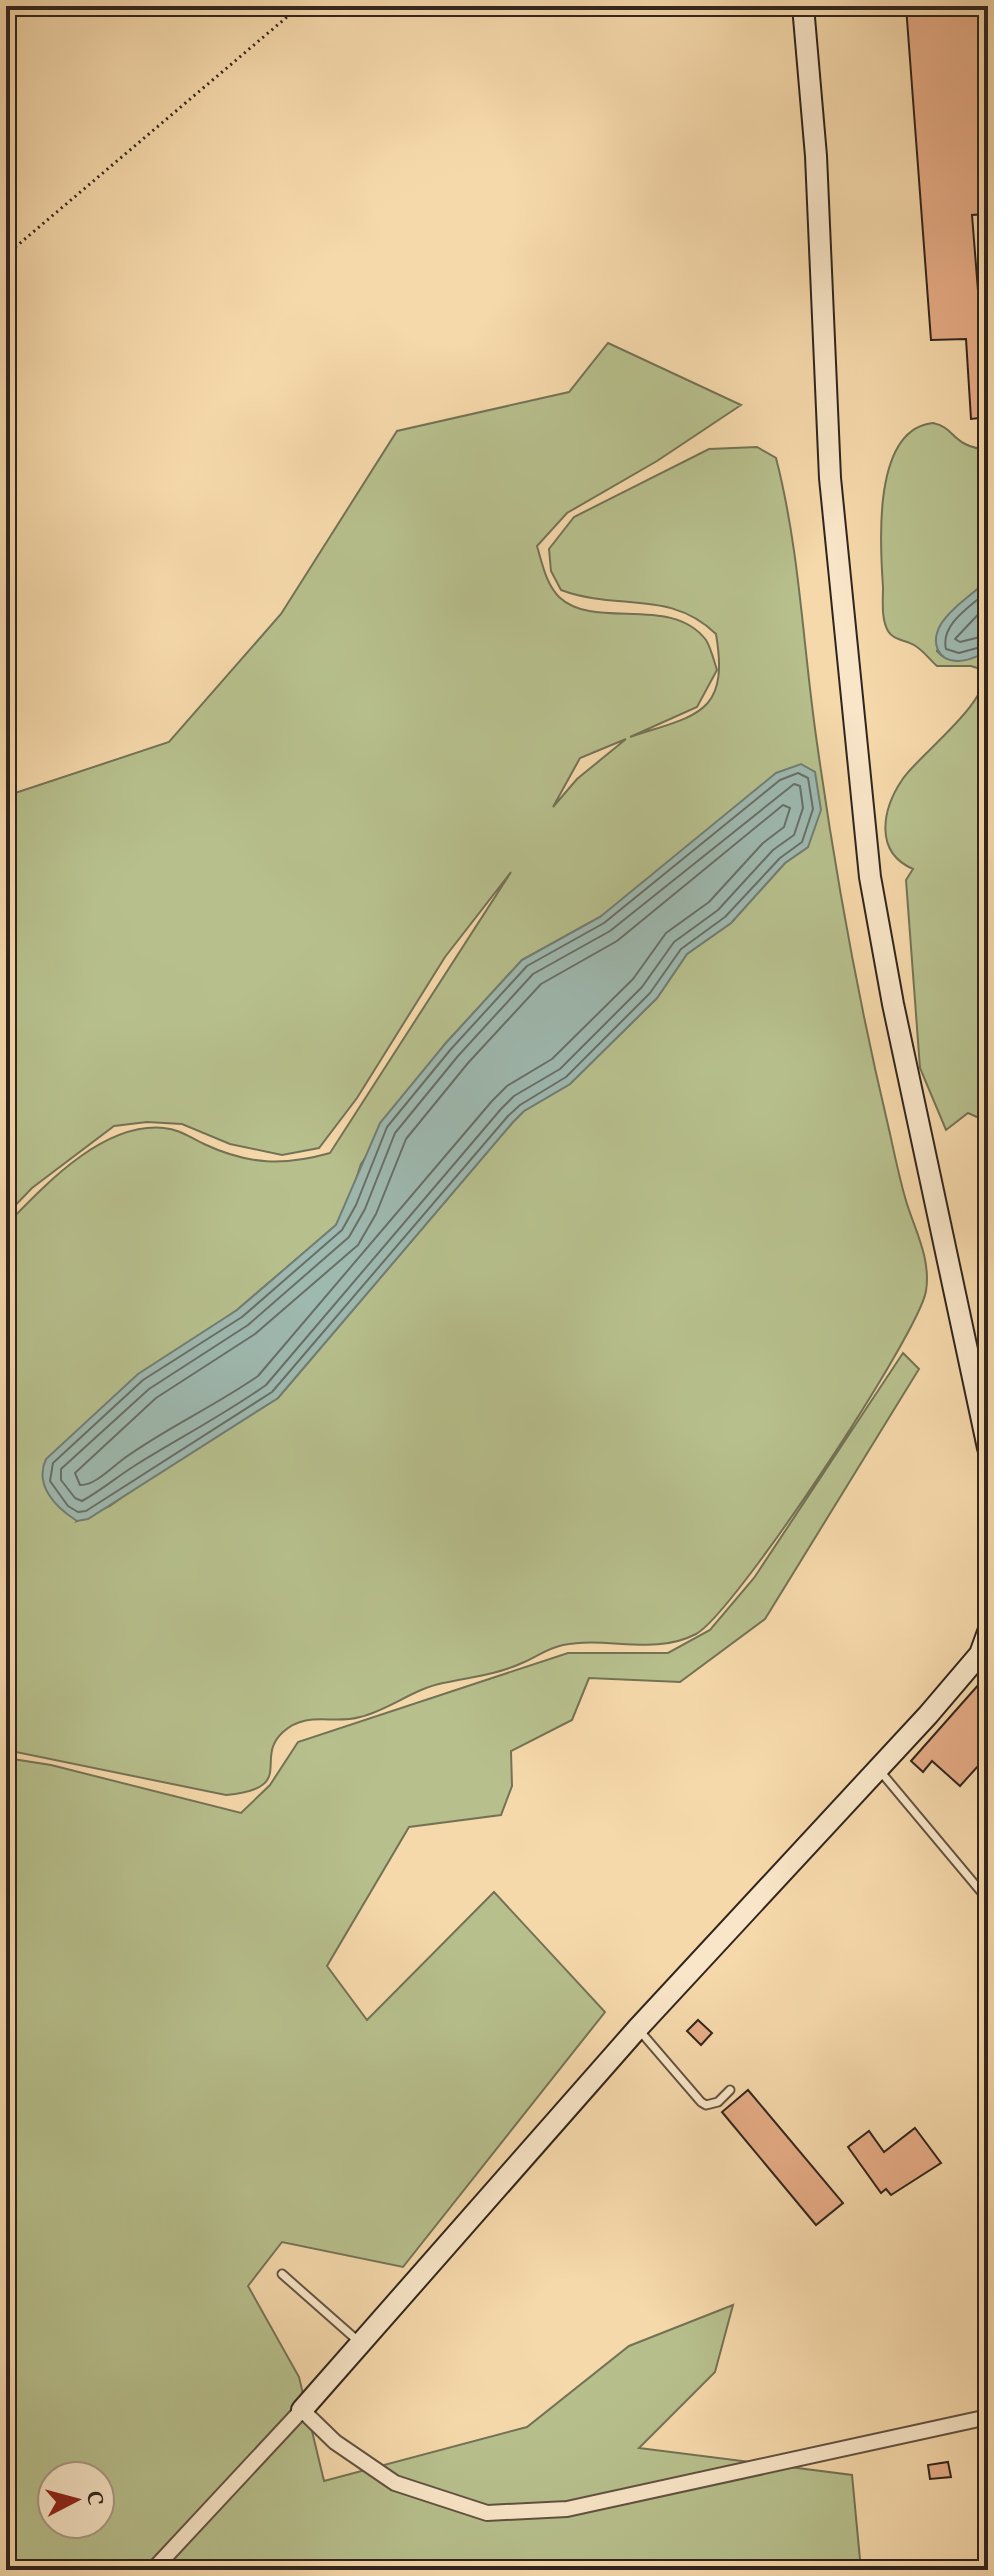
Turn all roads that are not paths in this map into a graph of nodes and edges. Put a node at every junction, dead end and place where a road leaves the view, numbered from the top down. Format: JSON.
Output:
{"nodes":[{"id":1,"x":803,"y":6,"type":"edge"},
{"id":2,"x":988,"y":1448,"type":"edge"},
{"id":3,"x":988,"y":1632,"type":"edge"},
{"id":4,"x":879,"y":1770,"type":"junction"},
{"id":5,"x":988,"y":1900,"type":"edge"},
{"id":6,"x":637,"y":2029,"type":"junction"},
{"id":7,"x":730,"y":2090,"type":"dead end"},
{"id":8,"x":282,"y":2274,"type":"dead end"},
{"id":9,"x":360,"y":2343,"type":"junction"},
{"id":10,"x":302,"y":2410,"type":"junction"},
{"id":11,"x":987,"y":2417,"type":"edge"},
{"id":12,"x":988,"y":2434,"type":"edge"},
{"id":13,"x":153,"y":2570,"type":"edge"}],
"edges":[{"from":1,"to":2,"type":"street"},
{"from":3,"to":4,"type":"street"},
{"from":4,"to":5,"type":"lane"},
{"from":4,"to":6,"type":"street"},
{"from":6,"to":7,"type":"lane"},
{"from":6,"to":9,"type":"street"},
{"from":8,"to":9,"type":"lane"},
{"from":9,"to":10,"type":"street"},
{"from":10,"to":11,"type":"street"},
{"from":10,"to":13,"type":"street"},
{"from":11,"to":12,"type":"lane"}]}
